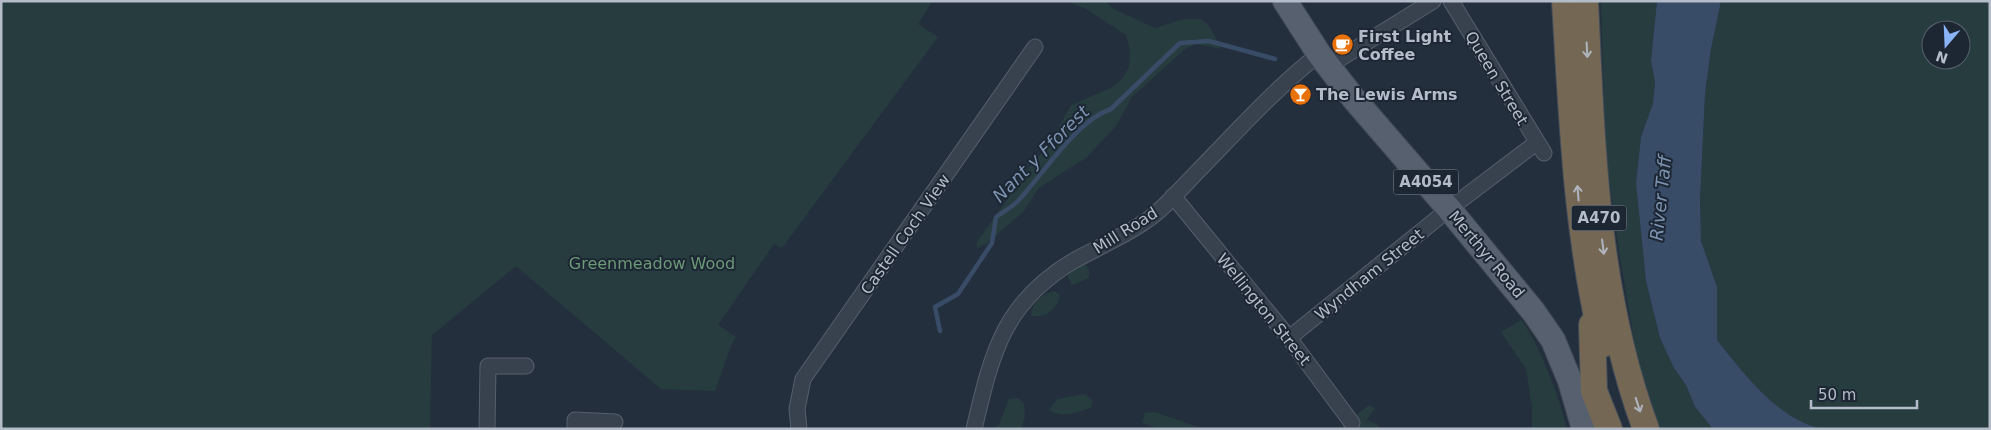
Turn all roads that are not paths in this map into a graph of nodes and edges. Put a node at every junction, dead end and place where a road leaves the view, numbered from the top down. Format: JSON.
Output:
{"nodes":[{"id":1,"x":1285,"y":1,"type":"edge"},
{"id":2,"x":1433,"y":1,"type":"edge"},
{"id":3,"x":1451,"y":1,"type":"edge"},
{"id":4,"x":1566,"y":1,"type":"edge"},
{"id":5,"x":1585,"y":1,"type":"edge"},
{"id":6,"x":1035,"y":46,"type":"dead end"},
{"id":7,"x":1323,"y":60,"type":"junction"},
{"id":8,"x":1540,"y":148,"type":"joint"},
{"id":9,"x":1173,"y":196,"type":"junction"},
{"id":10,"x":1449,"y":209,"type":"junction"},
{"id":11,"x":1590,"y":292,"type":"junction"},
{"id":12,"x":1289,"y":338,"type":"junction"},
{"id":13,"x":526,"y":366,"type":"dead end"},
{"id":14,"x":615,"y":422,"type":"dead end"},
{"id":15,"x":1352,"y":423,"type":"dead end"},
{"id":16,"x":487,"y":429,"type":"edge"},
{"id":17,"x":575,"y":429,"type":"edge"},
{"id":18,"x":799,"y":429,"type":"edge"},
{"id":19,"x":974,"y":429,"type":"edge"},
{"id":20,"x":1584,"y":429,"type":"edge"},
{"id":21,"x":1609,"y":429,"type":"edge"},
{"id":22,"x":1627,"y":429,"type":"edge"},
{"id":23,"x":1646,"y":429,"type":"edge"}],
"edges":[{"from":1,"to":7,"type":"main road","name":"Merthyr Road","number":"A4054"},
{"from":2,"to":7,"type":"street","name":"Mill Road"},
{"from":3,"to":8,"type":"street","name":"Queen Street"},
{"from":11,"to":4,"type":"highway","number":"A470","one_way":true},
{"from":5,"to":23,"type":"highway","number":"A470","one_way":true},
{"from":6,"to":18,"type":"street","name":"Castell Coch View"},
{"from":7,"to":9,"type":"street","name":"Mill Road"},
{"from":7,"to":10,"type":"main road","name":"Merthyr Road","number":"A4054"},
{"from":8,"to":10,"type":"street","name":"Wyndham Street"},
{"from":9,"to":12,"type":"street","name":"Wellington Street"},
{"from":9,"to":19,"type":"street","name":"Mill Road"},
{"from":10,"to":12,"type":"street","name":"Wyndham Street"},
{"from":10,"to":20,"type":"main road","name":"Merthyr Road","number":"A4054"},
{"from":11,"to":21,"type":"highway"},
{"from":11,"to":22,"type":"highway","number":"A470"},
{"from":12,"to":15,"type":"street","name":"Wellington Street"},
{"from":13,"to":16,"type":"street"},
{"from":14,"to":17,"type":"street"}]}
